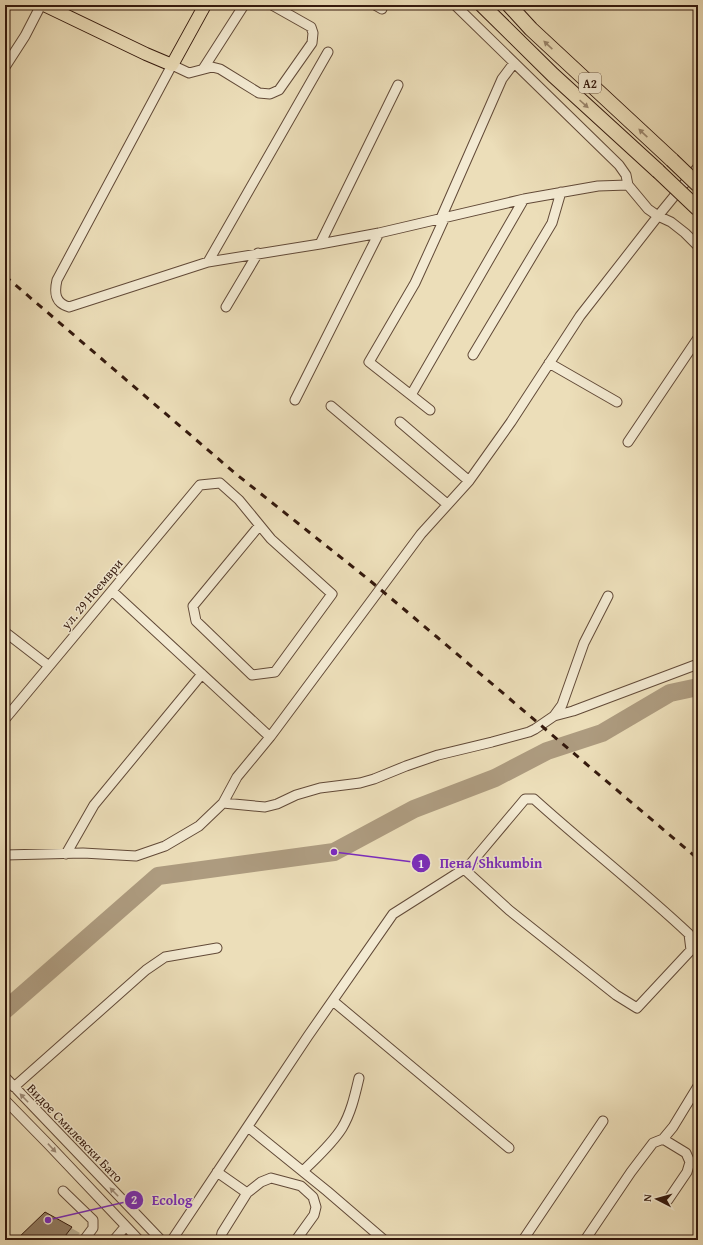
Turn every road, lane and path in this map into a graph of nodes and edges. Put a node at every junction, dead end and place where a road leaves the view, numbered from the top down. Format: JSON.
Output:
{"nodes":[{"id":1,"x":41,"y":5,"type":"edge"},
{"id":2,"x":44,"y":5,"type":"edge"},
{"id":3,"x":205,"y":5,"type":"edge"},
{"id":4,"x":244,"y":5,"type":"edge"},
{"id":5,"x":272,"y":5,"type":"edge"},
{"id":6,"x":454,"y":5,"type":"edge"},
{"id":7,"x":482,"y":5,"type":"edge"},
{"id":8,"x":509,"y":5,"type":"edge"},
{"id":9,"x":328,"y":52,"type":"dead end"},
{"id":10,"x":514,"y":63,"type":"junction"},
{"id":11,"x":172,"y":65,"type":"junction"},
{"id":12,"x":5,"y":67,"type":"edge"},
{"id":13,"x":203,"y":69,"type":"junction"},
{"id":14,"x":398,"y":86,"type":"dead end"},
{"id":15,"x":698,"y":167,"type":"edge"},
{"id":16,"x":628,"y":184,"type":"junction"},
{"id":17,"x":698,"y":185,"type":"edge"},
{"id":18,"x":562,"y":192,"type":"junction"},
{"id":19,"x":524,"y":199,"type":"junction"},
{"id":20,"x":698,"y":209,"type":"edge"},
{"id":21,"x":658,"y":216,"type":"junction"},
{"id":22,"x":443,"y":218,"type":"junction"},
{"id":23,"x":379,"y":233,"type":"junction"},
{"id":24,"x":320,"y":244,"type":"junction"},
{"id":25,"x":698,"y":246,"type":"edge"},
{"id":26,"x":258,"y":253,"type":"junction"},
{"id":27,"x":208,"y":262,"type":"junction"},
{"id":28,"x":226,"y":306,"type":"dead end"},
{"id":29,"x":698,"y":338,"type":"edge"},
{"id":30,"x":473,"y":355,"type":"dead end"},
{"id":31,"x":549,"y":363,"type":"junction"},
{"id":32,"x":411,"y":395,"type":"junction"},
{"id":33,"x":295,"y":400,"type":"dead end"},
{"id":34,"x":617,"y":402,"type":"dead end"},
{"id":35,"x":331,"y":406,"type":"dead end"},
{"id":36,"x":430,"y":410,"type":"dead end"},
{"id":37,"x":400,"y":422,"type":"dead end"},
{"id":38,"x":628,"y":442,"type":"dead end"},
{"id":39,"x":469,"y":480,"type":"junction"},
{"id":40,"x":447,"y":504,"type":"junction"},
{"id":41,"x":259,"y":526,"type":"junction"},
{"id":42,"x":112,"y":591,"type":"junction"},
{"id":43,"x":608,"y":596,"type":"dead end"},
{"id":44,"x":5,"y":632,"type":"edge"},
{"id":45,"x":698,"y":664,"type":"edge"},
{"id":46,"x":49,"y":666,"type":"junction"},
{"id":47,"x":202,"y":674,"type":"junction"},
{"id":48,"x":554,"y":716,"type":"junction"},
{"id":49,"x":5,"y":719,"type":"edge"},
{"id":50,"x":270,"y":737,"type":"junction"},
{"id":51,"x":223,"y":803,"type":"junction"},
{"id":52,"x":66,"y":854,"type":"junction"},
{"id":53,"x":5,"y":855,"type":"edge"},
{"id":54,"x":464,"y":869,"type":"junction"},
{"id":55,"x":217,"y":948,"type":"dead end"},
{"id":56,"x":333,"y":1001,"type":"junction"},
{"id":57,"x":5,"y":1077,"type":"edge"},
{"id":58,"x":359,"y":1078,"type":"dead end"},
{"id":59,"x":698,"y":1086,"type":"edge"},
{"id":60,"x":14,"y":1087,"type":"junction"},
{"id":61,"x":5,"y":1100,"type":"edge"},
{"id":62,"x":603,"y":1122,"type":"dead end"},
{"id":63,"x":248,"y":1127,"type":"junction"},
{"id":64,"x":663,"y":1140,"type":"junction"},
{"id":65,"x":509,"y":1148,"type":"dead end"},
{"id":66,"x":303,"y":1171,"type":"junction"},
{"id":67,"x":217,"y":1172,"type":"junction"},
{"id":68,"x":63,"y":1191,"type":"dead end"},
{"id":69,"x":247,"y":1193,"type":"junction"},
{"id":70,"x":668,"y":1200,"type":"dead end"},
{"id":71,"x":125,"y":1227,"type":"junction"},
{"id":72,"x":84,"y":1240,"type":"edge"},
{"id":73,"x":114,"y":1240,"type":"edge"},
{"id":74,"x":138,"y":1240,"type":"edge"},
{"id":75,"x":161,"y":1240,"type":"edge"},
{"id":76,"x":172,"y":1240,"type":"edge"},
{"id":77,"x":222,"y":1240,"type":"edge"},
{"id":78,"x":296,"y":1240,"type":"edge"},
{"id":79,"x":384,"y":1240,"type":"edge"},
{"id":80,"x":523,"y":1240,"type":"edge"},
{"id":81,"x":585,"y":1240,"type":"edge"}],
"edges":[{"from":1,"to":12,"type":"street"},
{"from":2,"to":11,"type":"main road"},
{"from":3,"to":11,"type":"main road"},
{"from":4,"to":13,"type":"street"},
{"from":5,"to":13,"type":"street"},
{"from":6,"to":10,"type":"street"},
{"from":7,"to":20,"type":"highway","number":"A2","one_way":true,"bridge":true},
{"from":17,"to":8,"type":"highway","number":"A2","one_way":true,"bridge":true},
{"from":9,"to":27,"type":"street"},
{"from":10,"to":16,"type":"street"},
{"from":10,"to":22,"type":"street"},
{"from":11,"to":13,"type":"street"},
{"from":11,"to":27,"type":"street"},
{"from":14,"to":24,"type":"street"},
{"from":15,"to":21,"type":"street"},
{"from":16,"to":18,"type":"street"},
{"from":16,"to":21,"type":"street"},
{"from":18,"to":19,"type":"street"},
{"from":18,"to":30,"type":"street"},
{"from":19,"to":22,"type":"street"},
{"from":19,"to":32,"type":"street"},
{"from":21,"to":25,"type":"street"},
{"from":21,"to":31,"type":"street"},
{"from":22,"to":23,"type":"street"},
{"from":22,"to":32,"type":"street"},
{"from":23,"to":24,"type":"street"},
{"from":23,"to":33,"type":"street"},
{"from":24,"to":26,"type":"street"},
{"from":26,"to":27,"type":"street"},
{"from":26,"to":28,"type":"street"},
{"from":29,"to":38,"type":"street"},
{"from":31,"to":34,"type":"street"},
{"from":31,"to":39,"type":"street"},
{"from":32,"to":36,"type":"street"},
{"from":35,"to":40,"type":"street"},
{"from":37,"to":39,"type":"street"},
{"from":39,"to":40,"type":"street"},
{"from":40,"to":50,"type":"street"},
{"from":41,"to":41,"type":"street"},
{"from":41,"to":42,"type":"street","name":"ул. 29 Ноември"},
{"from":42,"to":46,"type":"street","name":"ул. 29 Ноември"},
{"from":42,"to":47,"type":"street"},
{"from":43,"to":48,"type":"street"},
{"from":44,"to":46,"type":"street"},
{"from":45,"to":48,"type":"street"},
{"from":46,"to":49,"type":"street","name":"ул. 29 Ноември"},
{"from":47,"to":50,"type":"street"},
{"from":47,"to":52,"type":"street"},
{"from":48,"to":51,"type":"street"},
{"from":50,"to":51,"type":"street"},
{"from":51,"to":52,"type":"street"},
{"from":52,"to":53,"type":"street"},
{"from":54,"to":54,"type":"street"},
{"from":54,"to":56,"type":"street"},
{"from":55,"to":60,"type":"street"},
{"from":56,"to":63,"type":"street"},
{"from":56,"to":65,"type":"street"},
{"from":57,"to":60,"type":"street","name":"Видое Смилевски Бато"},
{"from":58,"to":66,"type":"street"},
{"from":59,"to":64,"type":"street"},
{"from":75,"to":60,"type":"street","name":"Видое Смилевски Бато","one_way":true},
{"from":61,"to":71,"type":"street","name":"Видое Смилевски Бато","one_way":true},
{"from":62,"to":80,"type":"street"},
{"from":63,"to":66,"type":"street"},
{"from":63,"to":67,"type":"street"},
{"from":64,"to":70,"type":"street"},
{"from":64,"to":81,"type":"street"},
{"from":66,"to":79,"type":"street"},
{"from":67,"to":69,"type":"street"},
{"from":67,"to":76,"type":"street"},
{"from":68,"to":72,"type":"street"},
{"from":69,"to":77,"type":"street"},
{"from":69,"to":78,"type":"street"},
{"from":71,"to":73,"type":"street"},
{"from":71,"to":74,"type":"street","name":"Видое Смилевски Бато"}]}
